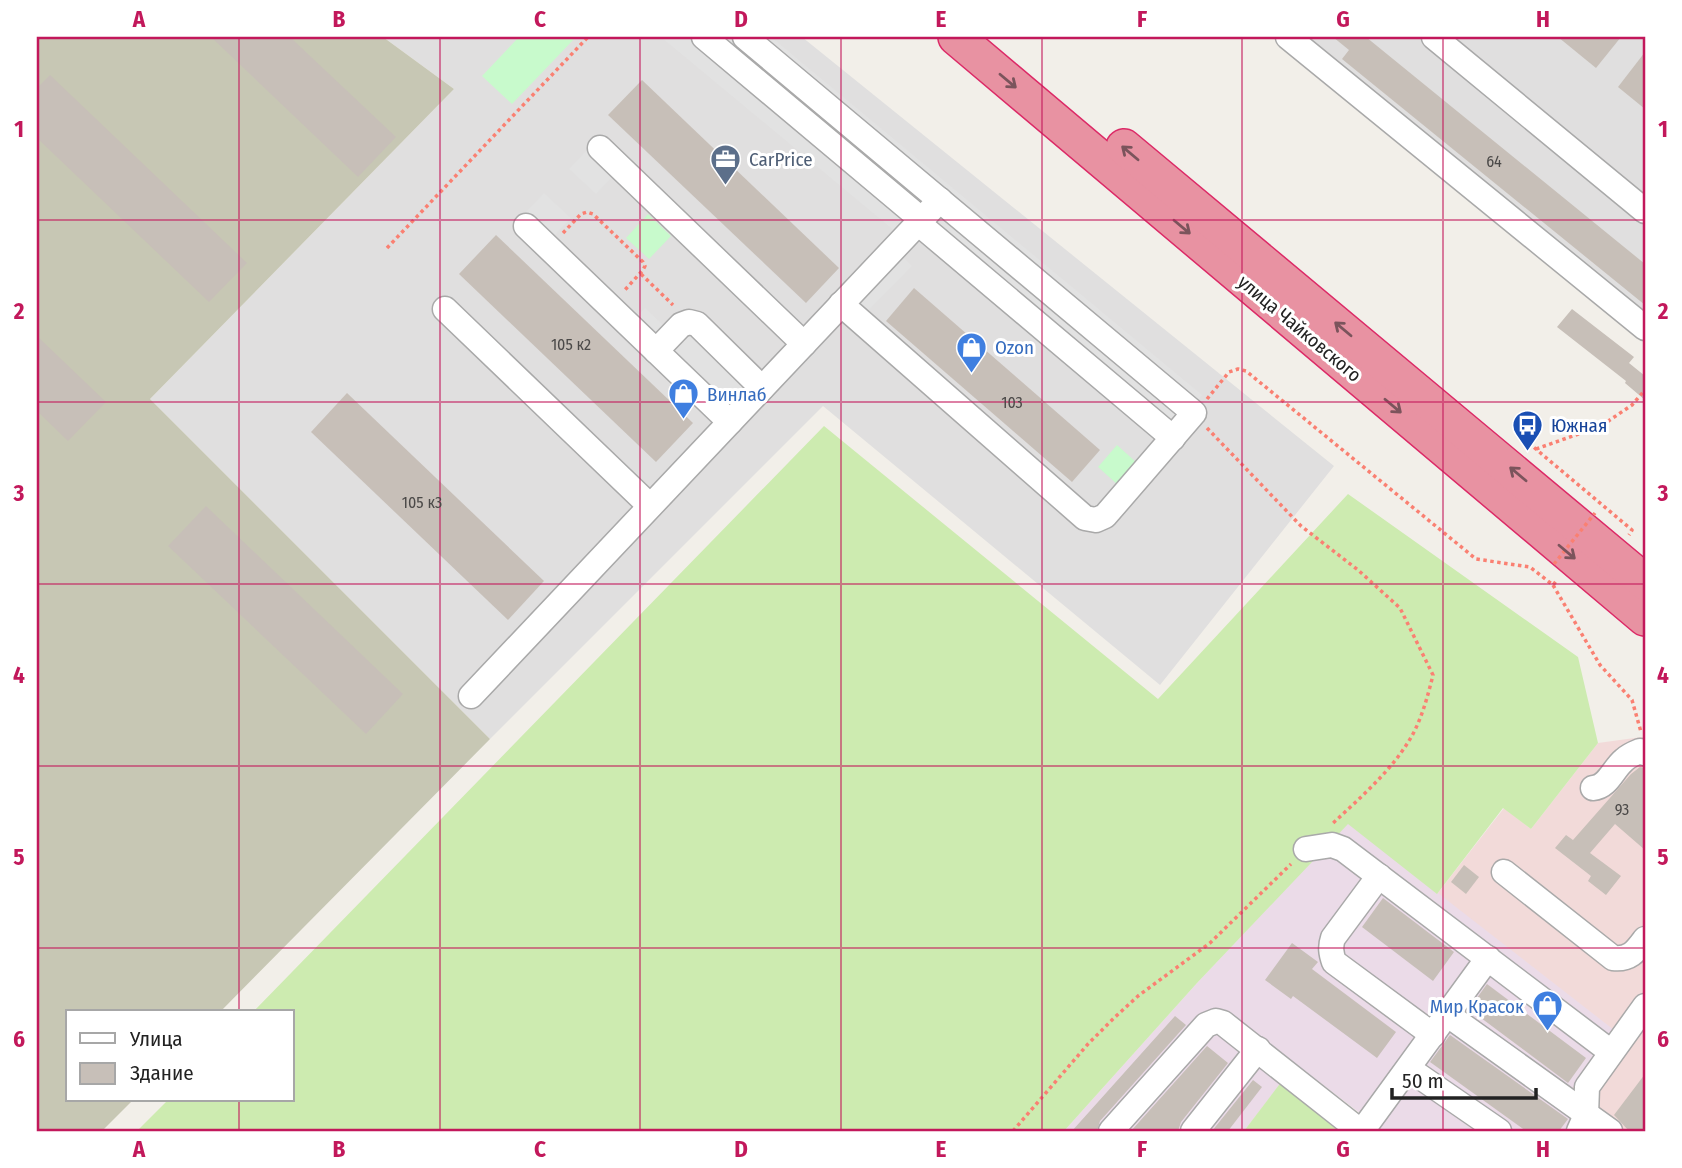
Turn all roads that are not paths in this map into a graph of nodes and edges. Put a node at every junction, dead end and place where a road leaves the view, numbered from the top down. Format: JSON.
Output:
{"nodes":[{"id":1,"x":704,"y":37,"type":"edge"},
{"id":2,"x":745,"y":37,"type":"edge"},
{"id":3,"x":956,"y":37,"type":"edge"},
{"id":4,"x":991,"y":37,"type":"edge"},
{"id":5,"x":1288,"y":37,"type":"edge"},
{"id":6,"x":1434,"y":37,"type":"edge"},
{"id":7,"x":600,"y":148,"type":"dead end"},
{"id":8,"x":940,"y":200,"type":"junction"},
{"id":9,"x":1645,"y":211,"type":"edge"},
{"id":10,"x":919,"y":221,"type":"junction"},
{"id":11,"x":526,"y":226,"type":"dead end"},
{"id":12,"x":841,"y":304,"type":"junction"},
{"id":13,"x":445,"y":309,"type":"dead end"},
{"id":14,"x":1645,"y":328,"type":"edge"},
{"id":15,"x":804,"y":344,"type":"junction"},
{"id":16,"x":656,"y":351,"type":"junction"},
{"id":17,"x":762,"y":388,"type":"junction"},
{"id":18,"x":730,"y":422,"type":"junction"},
{"id":19,"x":1173,"y":438,"type":"junction"},
{"id":20,"x":650,"y":506,"type":"junction"},
{"id":21,"x":1645,"y":582,"type":"edge"},
{"id":22,"x":1645,"y":618,"type":"edge"},
{"id":23,"x":471,"y":696,"type":"dead end"},
{"id":24,"x":1645,"y":753,"type":"edge"},
{"id":25,"x":1593,"y":788,"type":"dead end"},
{"id":26,"x":1306,"y":849,"type":"road end"},
{"id":27,"x":1504,"y":873,"type":"dead end"},
{"id":28,"x":1379,"y":876,"type":"junction"},
{"id":29,"x":1645,"y":939,"type":"edge"},
{"id":30,"x":1489,"y":958,"type":"junction"},
{"id":31,"x":1645,"y":1006,"type":"edge"},
{"id":32,"x":1448,"y":1015,"type":"junction"},
{"id":33,"x":1433,"y":1035,"type":"junction"},
{"id":34,"x":1258,"y":1049,"type":"junction"},
{"id":35,"x":1611,"y":1052,"type":"junction"},
{"id":36,"x":1409,"y":1069,"type":"junction"},
{"id":37,"x":1583,"y":1123,"type":"edge"},
{"id":38,"x":1111,"y":1131,"type":"edge"},
{"id":39,"x":1193,"y":1131,"type":"edge"},
{"id":40,"x":1361,"y":1131,"type":"edge"},
{"id":41,"x":1499,"y":1131,"type":"edge"},
{"id":42,"x":1610,"y":1131,"type":"edge"}],
"edges":[{"from":1,"to":10,"type":"lane"},
{"from":2,"to":8,"type":"lane"},
{"from":3,"to":22,"type":"highway","name":"улица Чайковского","one_way":true},
{"from":21,"to":4,"type":"highway","name":"улица Чайковского","one_way":true},
{"from":5,"to":14,"type":"lane"},
{"from":6,"to":9,"type":"lane"},
{"from":7,"to":15,"type":"lane"},
{"from":8,"to":10,"type":"lane"},
{"from":8,"to":19,"type":"lane"},
{"from":10,"to":12,"type":"lane"},
{"from":10,"to":19,"type":"lane"},
{"from":11,"to":16,"type":"lane"},
{"from":12,"to":15,"type":"lane"},
{"from":12,"to":19,"type":"lane"},
{"from":13,"to":20,"type":"lane"},
{"from":15,"to":17,"type":"lane"},
{"from":16,"to":17,"type":"lane"},
{"from":16,"to":18,"type":"lane"},
{"from":17,"to":18,"type":"lane"},
{"from":18,"to":20,"type":"lane"},
{"from":20,"to":23,"type":"lane"},
{"from":24,"to":25,"type":"lane"},
{"from":26,"to":28,"type":"lane"},
{"from":27,"to":29,"type":"lane"},
{"from":28,"to":30,"type":"lane"},
{"from":28,"to":33,"type":"lane"},
{"from":30,"to":32,"type":"lane"},
{"from":30,"to":35,"type":"lane"},
{"from":31,"to":35,"type":"lane"},
{"from":32,"to":33,"type":"lane"},
{"from":32,"to":37,"type":"lane"},
{"from":33,"to":36,"type":"lane"},
{"from":34,"to":38,"type":"lane"},
{"from":34,"to":39,"type":"lane"},
{"from":34,"to":40,"type":"lane"},
{"from":35,"to":37,"type":"lane"},
{"from":36,"to":40,"type":"lane"},
{"from":36,"to":41,"type":"lane"},
{"from":37,"to":42,"type":"lane"}]}
